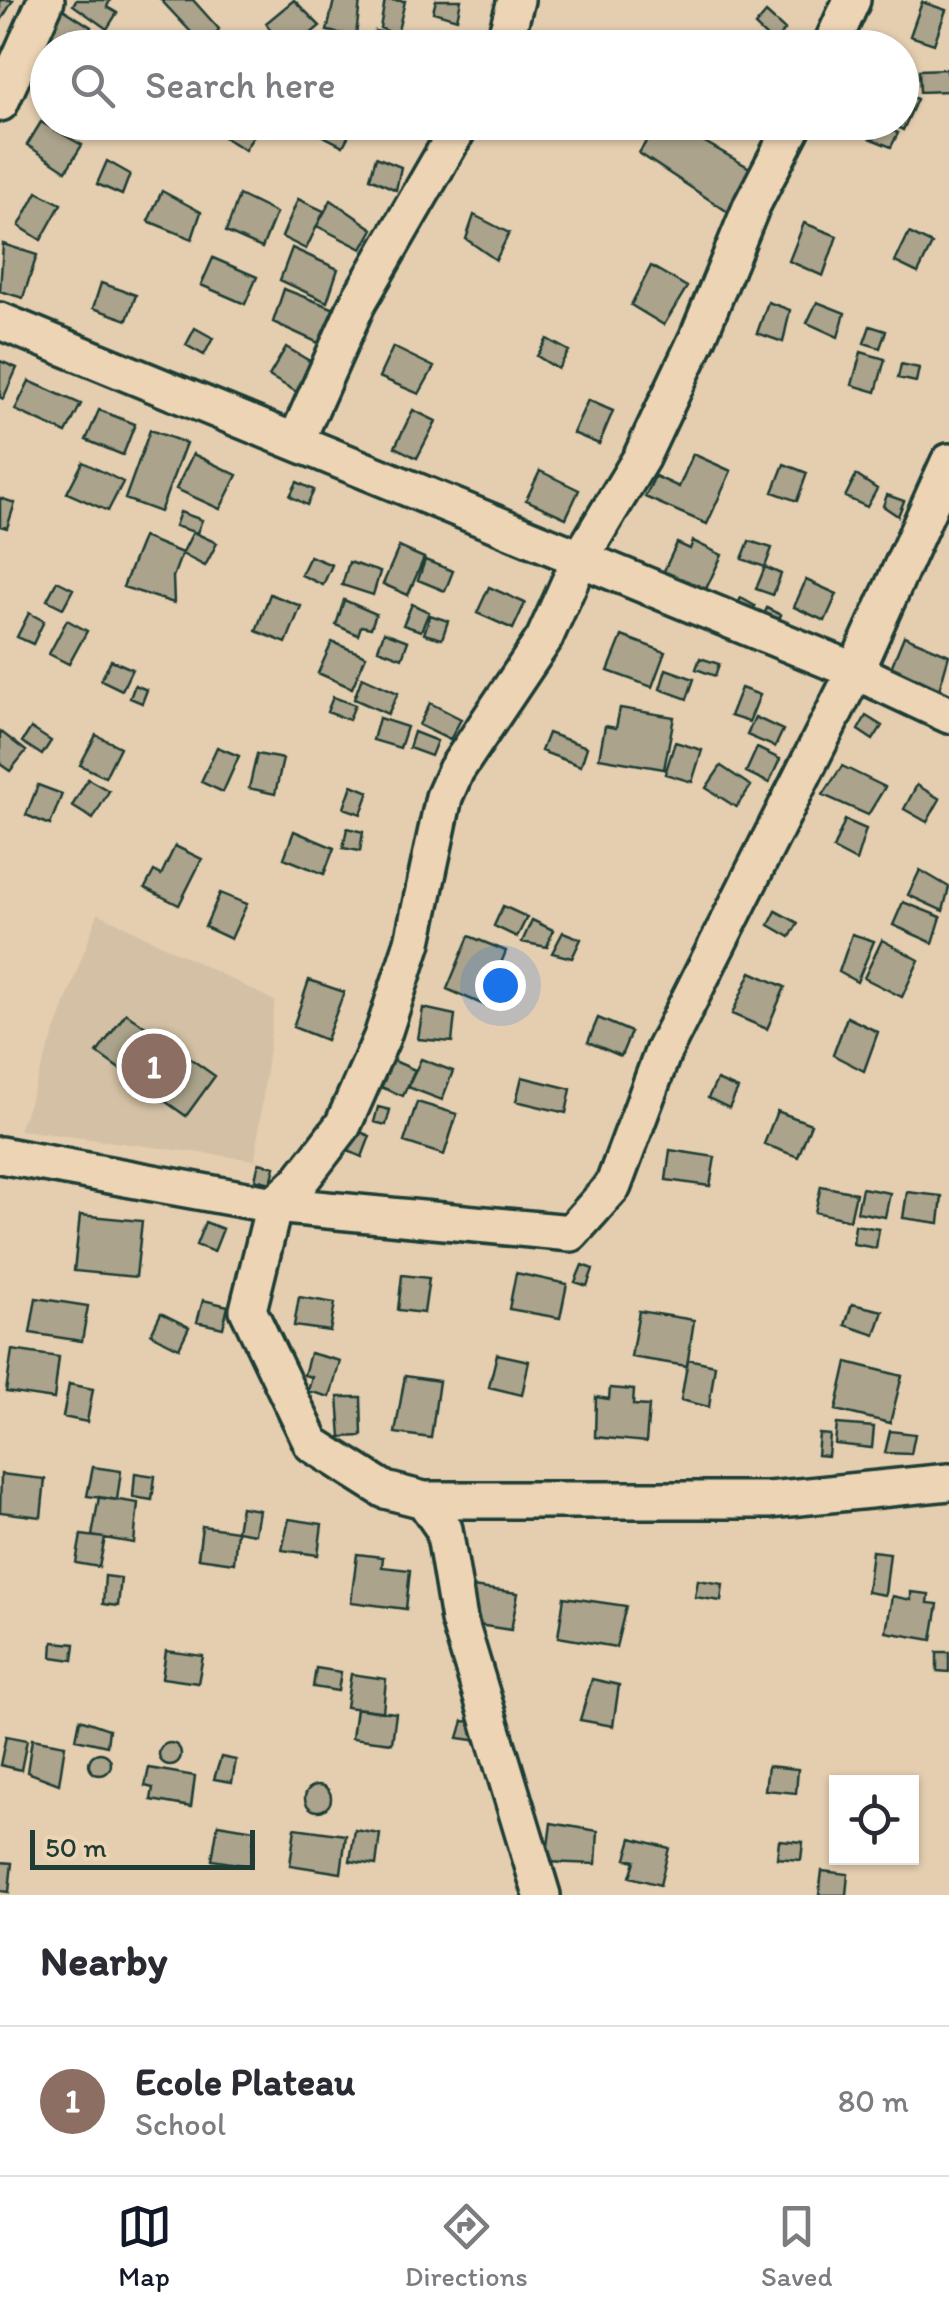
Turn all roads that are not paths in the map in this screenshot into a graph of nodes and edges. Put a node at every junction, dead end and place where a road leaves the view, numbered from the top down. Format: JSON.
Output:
{"nodes":[{"id":1,"x":46,"y":0,"type":"edge"},
{"id":2,"x":516,"y":0,"type":"edge"},
{"id":3,"x":852,"y":0,"type":"edge"},
{"id":4,"x":33,"y":30,"type":"edge"},
{"id":5,"x":507,"y":30,"type":"edge"},
{"id":6,"x":838,"y":30,"type":"edge"},
{"id":7,"x":30,"y":36,"type":"edge"},
{"id":8,"x":0,"y":103,"type":"edge"},
{"id":9,"x":452,"y":140,"type":"edge"},
{"id":10,"x":786,"y":140,"type":"edge"},
{"id":11,"x":0,"y":321,"type":"edge"},
{"id":12,"x":297,"y":439,"type":"junction"},
{"id":13,"x":949,"y":462,"type":"edge"},
{"id":14,"x":580,"y":559,"type":"junction"},
{"id":15,"x":855,"y":670,"type":"junction"},
{"id":16,"x":949,"y":715,"type":"edge"},
{"id":17,"x":0,"y":1154,"type":"edge"},
{"id":18,"x":274,"y":1205,"type":"junction"},
{"id":19,"x":949,"y":1482,"type":"edge"},
{"id":20,"x":424,"y":1500,"type":"junction"},
{"id":21,"x":542,"y":1895,"type":"edge"}],
"edges":[{"from":1,"to":4,"type":"street"},
{"from":2,"to":5,"type":"street"},
{"from":3,"to":6,"type":"street"},
{"from":7,"to":8,"type":"street"},
{"from":9,"to":12,"type":"street"},
{"from":10,"to":14,"type":"street"},
{"from":11,"to":12,"type":"street"},
{"from":12,"to":14,"type":"street"},
{"from":13,"to":15,"type":"street"},
{"from":14,"to":15,"type":"street"},
{"from":14,"to":18,"type":"street"},
{"from":15,"to":16,"type":"street"},
{"from":15,"to":18,"type":"street"},
{"from":17,"to":18,"type":"street"},
{"from":18,"to":20,"type":"street"},
{"from":19,"to":20,"type":"street"},
{"from":20,"to":21,"type":"street"}]}
